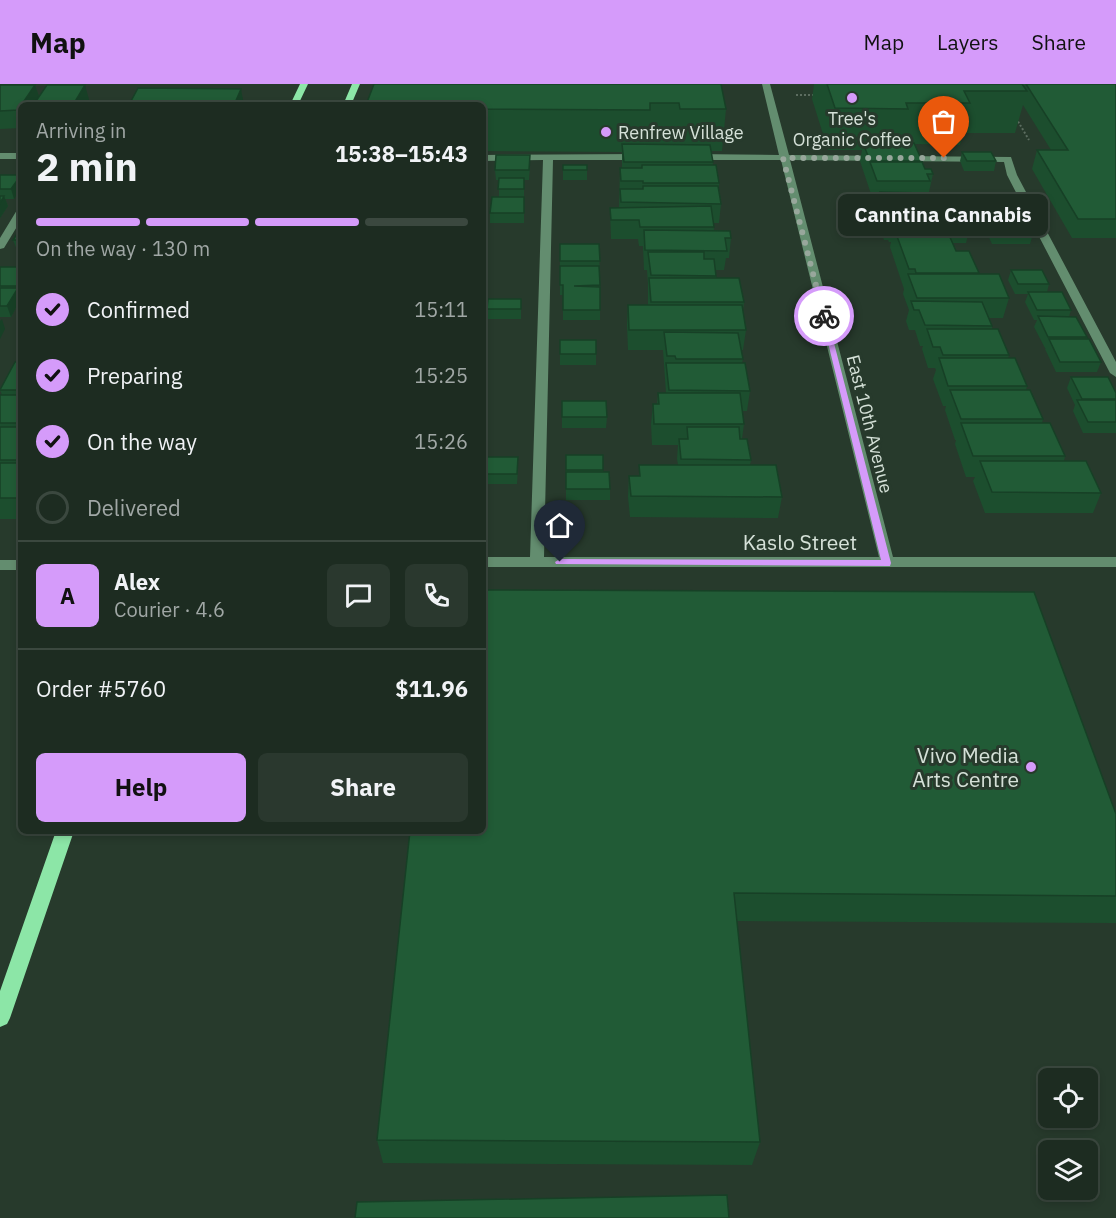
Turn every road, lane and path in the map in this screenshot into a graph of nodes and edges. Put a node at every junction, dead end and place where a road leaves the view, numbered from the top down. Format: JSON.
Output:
{"nodes":[{"id":1,"x":304,"y":84,"type":"edge"},
{"id":2,"x":356,"y":84,"type":"edge"},
{"id":3,"x":766,"y":84,"type":"edge"},
{"id":4,"x":796,"y":95,"type":"dead end"},
{"id":5,"x":824,"y":95,"type":"dead end"},
{"id":6,"x":295,"y":102,"type":"edge"},
{"id":7,"x":347,"y":102,"type":"edge"},
{"id":8,"x":1016,"y":117,"type":"dead end"},
{"id":9,"x":0,"y":156,"type":"edge"},
{"id":10,"x":18,"y":156,"type":"edge"},
{"id":11,"x":651,"y":157,"type":"edge"},
{"id":12,"x":686,"y":157,"type":"edge"},
{"id":13,"x":486,"y":158,"type":"edge"},
{"id":14,"x":548,"y":158,"type":"junction"},
{"id":15,"x":783,"y":158,"type":"junction"},
{"id":16,"x":1008,"y":159,"type":"junction"},
{"id":17,"x":18,"y":217,"type":"edge"},
{"id":18,"x":0,"y":246,"type":"edge"},
{"id":19,"x":1116,"y":373,"type":"edge"},
{"id":20,"x":486,"y":562,"type":"edge"},
{"id":21,"x":537,"y":562,"type":"junction"},
{"id":22,"x":1116,"y":562,"type":"edge"},
{"id":23,"x":887,"y":563,"type":"junction"},
{"id":24,"x":0,"y":565,"type":"edge"},
{"id":25,"x":18,"y":565,"type":"edge"},
{"id":26,"x":63,"y":834,"type":"edge"},
{"id":27,"x":0,"y":1018,"type":"edge"}],
"edges":[{"from":1,"to":6,"type":"main road"},
{"from":2,"to":7,"type":"main road"},
{"from":3,"to":15,"type":"street","name":"East 10th Avenue"},
{"from":4,"to":5,"type":"path"},
{"from":8,"to":16,"type":"path"},
{"from":9,"to":10,"type":"street"},
{"from":11,"to":14,"type":"street"},
{"from":12,"to":15,"type":"street"},
{"from":13,"to":14,"type":"street"},
{"from":14,"to":21,"type":"street"},
{"from":15,"to":16,"type":"street"},
{"from":15,"to":23,"type":"street","name":"East 10th Avenue"},
{"from":16,"to":19,"type":"street"},
{"from":17,"to":18,"type":"street"},
{"from":20,"to":21,"type":"street","name":"Kaslo Street"},
{"from":21,"to":23,"type":"street","name":"Kaslo Street"},
{"from":22,"to":23,"type":"street","name":"Kaslo Street"},
{"from":24,"to":25,"type":"street"},
{"from":26,"to":27,"type":"main road"}]}
